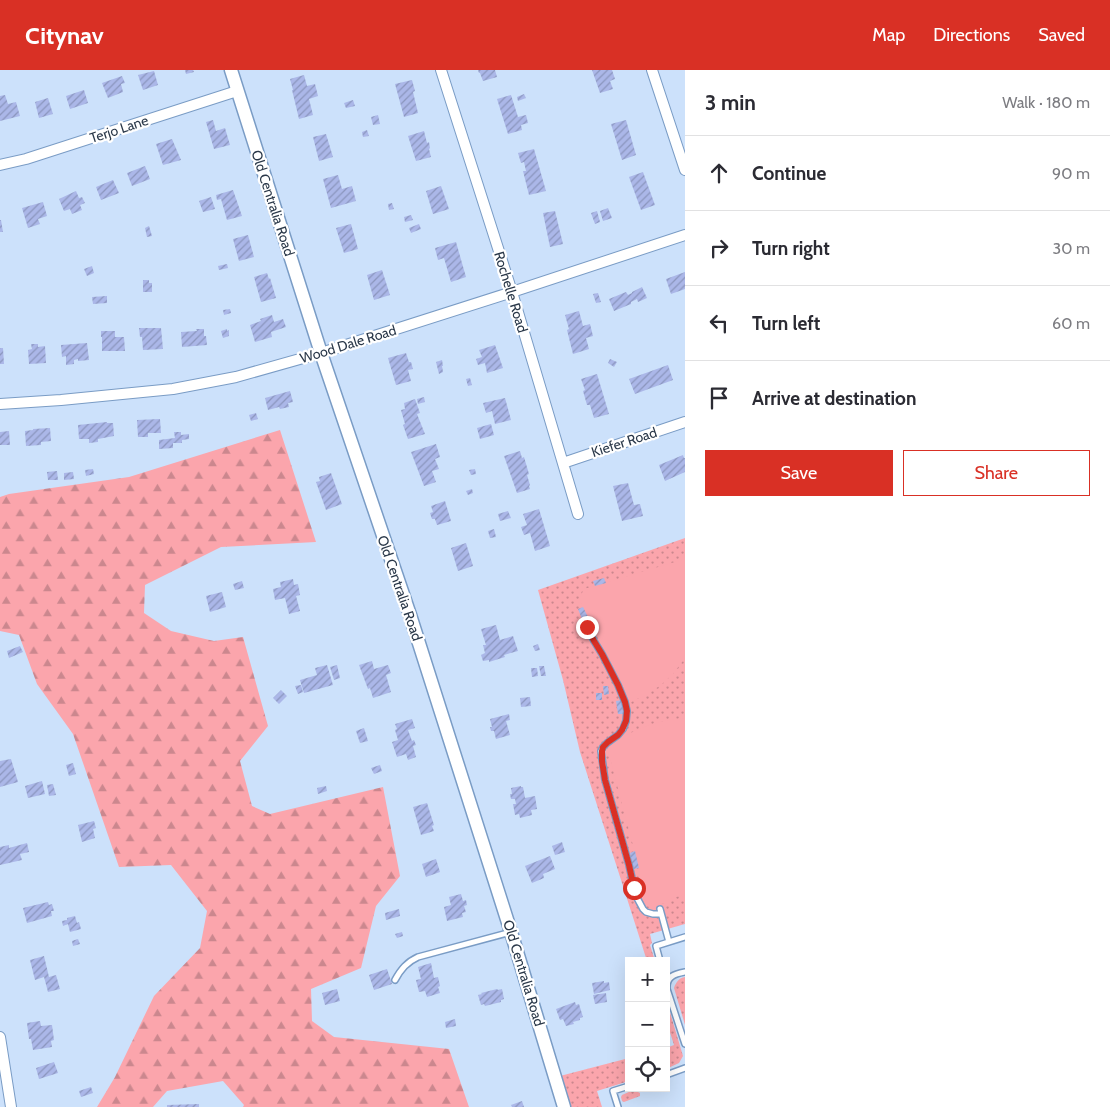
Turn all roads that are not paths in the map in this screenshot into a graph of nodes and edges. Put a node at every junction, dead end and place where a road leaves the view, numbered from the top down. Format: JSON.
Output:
{"nodes":[{"id":1,"x":231,"y":70,"type":"edge"},
{"id":2,"x":442,"y":70,"type":"edge"},
{"id":3,"x":652,"y":70,"type":"edge"},
{"id":4,"x":237,"y":91,"type":"junction"},
{"id":5,"x":0,"y":164,"type":"edge"},
{"id":6,"x":685,"y":170,"type":"edge"},
{"id":7,"x":685,"y":234,"type":"edge"},
{"id":8,"x":512,"y":292,"type":"junction"},
{"id":9,"x":321,"y":353,"type":"junction"},
{"id":10,"x":0,"y":404,"type":"edge"},
{"id":11,"x":685,"y":422,"type":"edge"},
{"id":12,"x":563,"y":462,"type":"junction"},
{"id":13,"x":578,"y":514,"type":"dead end"},
{"id":14,"x":592,"y":625,"type":"dead end"},
{"id":15,"x":511,"y":932,"type":"junction"},
{"id":16,"x":685,"y":937,"type":"edge"},
{"id":17,"x":669,"y":942,"type":"junction"},
{"id":18,"x":659,"y":957,"type":"edge"},
{"id":19,"x":685,"y":972,"type":"edge"},
{"id":20,"x":670,"y":978,"type":"edge"},
{"id":21,"x":395,"y":980,"type":"dead end"},
{"id":22,"x":670,"y":998,"type":"edge"},
{"id":23,"x":0,"y":1037,"type":"edge"},
{"id":24,"x":685,"y":1044,"type":"edge"},
{"id":25,"x":685,"y":1068,"type":"edge"},
{"id":26,"x":670,"y":1074,"type":"edge"},
{"id":27,"x":625,"y":1087,"type":"edge"},
{"id":28,"x":11,"y":1107,"type":"edge"},
{"id":29,"x":564,"y":1107,"type":"edge"},
{"id":30,"x":618,"y":1107,"type":"edge"}],
"edges":[{"from":1,"to":4,"type":"street","name":"Old Centralia Road"},
{"from":2,"to":8,"type":"street","name":"Rochelle Road"},
{"from":3,"to":6,"type":"street"},
{"from":4,"to":5,"type":"street","name":"Terjo Lane"},
{"from":4,"to":9,"type":"street","name":"Old Centralia Road"},
{"from":7,"to":8,"type":"street","name":"Wood Dale Road"},
{"from":8,"to":9,"type":"street","name":"Wood Dale Road"},
{"from":8,"to":12,"type":"street","name":"Rochelle Road"},
{"from":9,"to":10,"type":"street","name":"Wood Dale Road"},
{"from":9,"to":15,"type":"street","name":"Old Centralia Road"},
{"from":11,"to":12,"type":"street","name":"Kiefer Road"},
{"from":12,"to":13,"type":"street","name":"Rochelle Road"},
{"from":14,"to":17,"type":"lane"},
{"from":15,"to":21,"type":"lane"},
{"from":15,"to":29,"type":"street","name":"Old Centralia Road"},
{"from":16,"to":17,"type":"lane"},
{"from":17,"to":18,"type":"lane"},
{"from":19,"to":20,"type":"lane"},
{"from":22,"to":24,"type":"lane"},
{"from":23,"to":28,"type":"street"},
{"from":25,"to":26,"type":"lane"},
{"from":27,"to":30,"type":"lane"}]}
